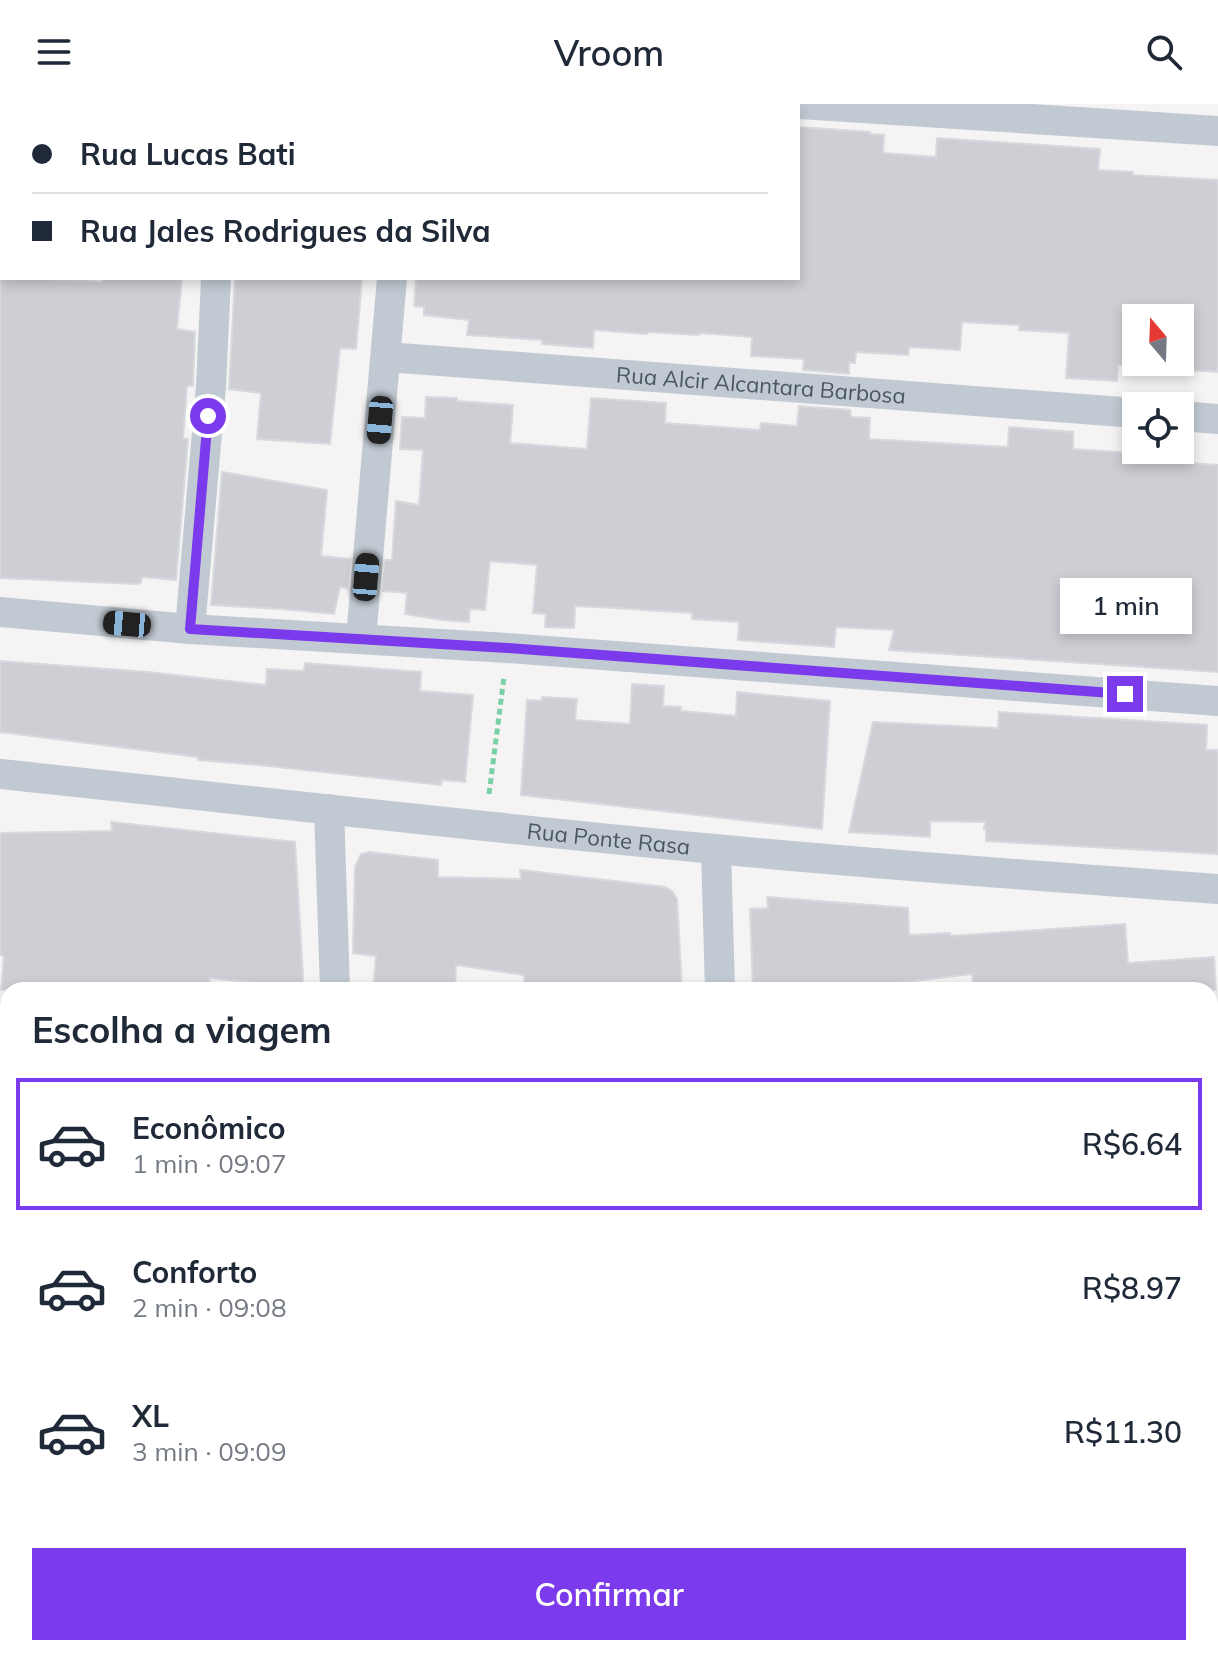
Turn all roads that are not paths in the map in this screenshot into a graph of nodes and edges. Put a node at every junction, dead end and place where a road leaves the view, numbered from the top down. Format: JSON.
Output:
{"nodes":[{"id":1,"x":800,"y":104,"type":"edge"},
{"id":2,"x":1218,"y":131,"type":"edge"},
{"id":3,"x":216,"y":280,"type":"edge"},
{"id":4,"x":392,"y":280,"type":"edge"},
{"id":5,"x":386,"y":357,"type":"junction"},
{"id":6,"x":1122,"y":412,"type":"edge"},
{"id":7,"x":1194,"y":417,"type":"edge"},
{"id":8,"x":1218,"y":419,"type":"edge"},
{"id":9,"x":0,"y":612,"type":"edge"},
{"id":10,"x":190,"y":629,"type":"junction"},
{"id":11,"x":361,"y":639,"type":"junction"},
{"id":12,"x":1218,"y":701,"type":"edge"},
{"id":13,"x":0,"y":774,"type":"edge"},
{"id":14,"x":329,"y":809,"type":"junction"},
{"id":15,"x":716,"y":850,"type":"junction"},
{"id":16,"x":1218,"y":889,"type":"edge"},
{"id":17,"x":335,"y":982,"type":"edge"},
{"id":18,"x":720,"y":982,"type":"edge"}],
"edges":[{"from":1,"to":2,"type":"street"},
{"from":3,"to":10,"type":"street"},
{"from":4,"to":5,"type":"street"},
{"from":5,"to":6,"type":"street","name":"Rua Alcir Alcantara Barbosa"},
{"from":5,"to":11,"type":"street"},
{"from":7,"to":8,"type":"street"},
{"from":9,"to":10,"type":"street"},
{"from":10,"to":11,"type":"street"},
{"from":11,"to":12,"type":"street"},
{"from":13,"to":14,"type":"street","name":"Rua Ponte Rasa"},
{"from":14,"to":15,"type":"street","name":"Rua Ponte Rasa"},
{"from":14,"to":17,"type":"street"},
{"from":15,"to":16,"type":"street","name":"Rua Ponte Rasa"},
{"from":15,"to":18,"type":"street"}]}
